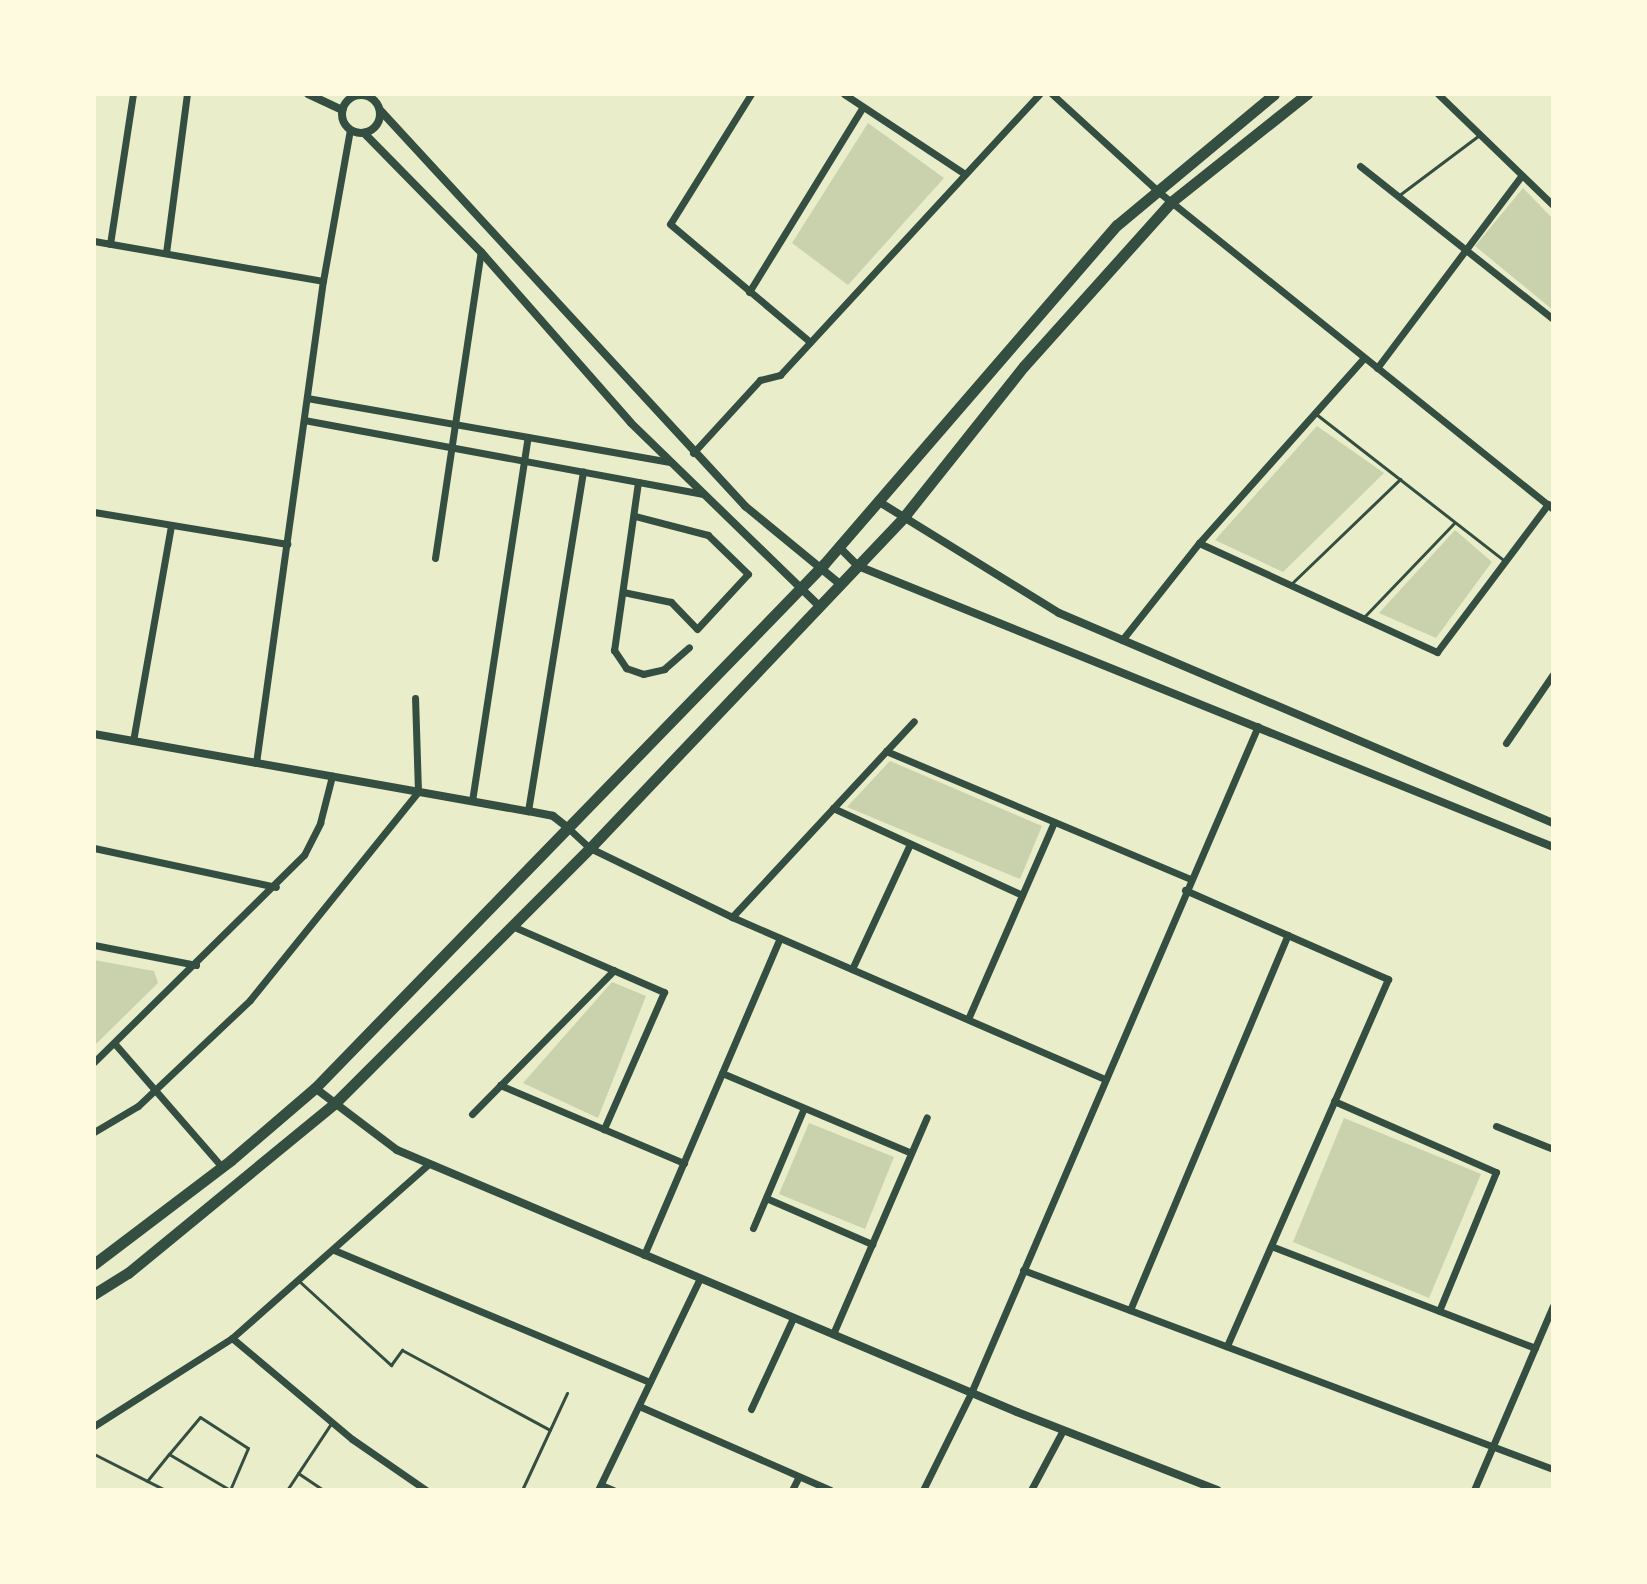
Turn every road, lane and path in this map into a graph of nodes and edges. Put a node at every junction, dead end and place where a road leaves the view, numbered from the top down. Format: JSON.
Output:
{"nodes":[{"id":1,"x":133,"y":94,"type":"edge"},
{"id":2,"x":187,"y":94,"type":"edge"},
{"id":3,"x":308,"y":94,"type":"edge"},
{"id":4,"x":751,"y":94,"type":"edge"},
{"id":5,"x":844,"y":94,"type":"edge"},
{"id":6,"x":1039,"y":94,"type":"edge"},
{"id":7,"x":1052,"y":94,"type":"edge"},
{"id":8,"x":1274,"y":94,"type":"edge"},
{"id":9,"x":1307,"y":94,"type":"edge"},
{"id":10,"x":1438,"y":94,"type":"edge"},
{"id":11,"x":373,"y":96,"type":"edge"},
{"id":12,"x":863,"y":107,"type":"junction"},
{"id":13,"x":342,"y":110,"type":"junction"},
{"id":14,"x":380,"y":110,"type":"junction"},
{"id":15,"x":350,"y":129,"type":"junction"},
{"id":16,"x":364,"y":133,"type":"junction"},
{"id":17,"x":1480,"y":135,"type":"junction"},
{"id":18,"x":1360,"y":166,"type":"dead end"},
{"id":19,"x":965,"y":174,"type":"junction"},
{"id":20,"x":1522,"y":175,"type":"junction"},
{"id":21,"x":1160,"y":193,"type":"junction"},
{"id":22,"x":1398,"y":196,"type":"junction"},
{"id":23,"x":1171,"y":202,"type":"junction"},
{"id":24,"x":1553,"y":205,"type":"edge"},
{"id":25,"x":94,"y":241,"type":"edge"},
{"id":26,"x":110,"y":244,"type":"junction"},
{"id":27,"x":1464,"y":248,"type":"junction"},
{"id":28,"x":481,"y":252,"type":"junction"},
{"id":29,"x":166,"y":253,"type":"junction"},
{"id":30,"x":323,"y":281,"type":"junction"},
{"id":31,"x":749,"y":292,"type":"junction"},
{"id":32,"x":1553,"y":319,"type":"edge"},
{"id":33,"x":810,"y":342,"type":"junction"},
{"id":34,"x":1364,"y":358,"type":"junction"},
{"id":35,"x":1377,"y":368,"type":"junction"},
{"id":36,"x":307,"y":398,"type":"junction"},
{"id":37,"x":1315,"y":413,"type":"junction"},
{"id":38,"x":304,"y":420,"type":"junction"},
{"id":39,"x":456,"y":425,"type":"junction"},
{"id":40,"x":528,"y":437,"type":"junction"},
{"id":41,"x":454,"y":448,"type":"junction"},
{"id":42,"x":693,"y":453,"type":"junction"},
{"id":43,"x":524,"y":461,"type":"junction"},
{"id":44,"x":671,"y":462,"type":"junction"},
{"id":45,"x":583,"y":471,"type":"junction"},
{"id":46,"x":1400,"y":479,"type":"junction"},
{"id":47,"x":638,"y":482,"type":"junction"},
{"id":48,"x":703,"y":494,"type":"junction"},
{"id":49,"x":881,"y":503,"type":"junction"},
{"id":50,"x":1550,"y":506,"type":"edge"},
{"id":51,"x":94,"y":512,"type":"edge"},
{"id":52,"x":635,"y":516,"type":"junction"},
{"id":53,"x":903,"y":518,"type":"junction"},
{"id":54,"x":1455,"y":522,"type":"junction"},
{"id":55,"x":171,"y":525,"type":"junction"},
{"id":56,"x":1199,"y":543,"type":"junction"},
{"id":57,"x":287,"y":544,"type":"junction"},
{"id":58,"x":839,"y":547,"type":"junction"},
{"id":59,"x":435,"y":558,"type":"dead end"},
{"id":60,"x":1505,"y":561,"type":"junction"},
{"id":61,"x":858,"y":566,"type":"junction"},
{"id":62,"x":818,"y":567,"type":"junction"},
{"id":63,"x":840,"y":584,"type":"junction"},
{"id":64,"x":1290,"y":585,"type":"junction"},
{"id":65,"x":799,"y":586,"type":"junction"},
{"id":66,"x":623,"y":592,"type":"junction"},
{"id":67,"x":819,"y":606,"type":"junction"},
{"id":68,"x":1363,"y":618,"type":"junction"},
{"id":69,"x":1122,"y":640,"type":"junction"},
{"id":70,"x":689,"y":647,"type":"dead end"},
{"id":71,"x":1553,"y":674,"type":"edge"},
{"id":72,"x":415,"y":698,"type":"dead end"},
{"id":73,"x":914,"y":721,"type":"dead end"},
{"id":74,"x":1258,"y":726,"type":"junction"},
{"id":75,"x":94,"y":734,"type":"edge"},
{"id":76,"x":133,"y":741,"type":"junction"},
{"id":77,"x":1506,"y":743,"type":"dead end"},
{"id":78,"x":886,"y":751,"type":"junction"},
{"id":79,"x":256,"y":763,"type":"junction"},
{"id":80,"x":332,"y":776,"type":"junction"},
{"id":81,"x":418,"y":792,"type":"junction"},
{"id":82,"x":472,"y":801,"type":"junction"},
{"id":83,"x":833,"y":808,"type":"junction"},
{"id":84,"x":528,"y":811,"type":"junction"},
{"id":85,"x":1054,"y":822,"type":"junction"},
{"id":86,"x":1553,"y":823,"type":"edge"},
{"id":87,"x":566,"y":826,"type":"junction"},
{"id":88,"x":910,"y":844,"type":"junction"},
{"id":89,"x":1553,"y":847,"type":"edge"},
{"id":90,"x":94,"y":848,"type":"edge"},
{"id":91,"x":590,"y":848,"type":"junction"},
{"id":92,"x":1190,"y":879,"type":"junction"},
{"id":93,"x":276,"y":887,"type":"junction"},
{"id":94,"x":1185,"y":890,"type":"junction"},
{"id":95,"x":1022,"y":895,"type":"junction"},
{"id":96,"x":732,"y":917,"type":"junction"},
{"id":97,"x":512,"y":926,"type":"junction"},
{"id":98,"x":1288,"y":935,"type":"junction"},
{"id":99,"x":780,"y":938,"type":"junction"},
{"id":100,"x":94,"y":945,"type":"edge"},
{"id":101,"x":196,"y":965,"type":"junction"},
{"id":102,"x":852,"y":969,"type":"junction"},
{"id":103,"x":614,"y":970,"type":"junction"},
{"id":104,"x":968,"y":1019,"type":"junction"},
{"id":105,"x":115,"y":1044,"type":"junction"},
{"id":106,"x":94,"y":1062,"type":"edge"},
{"id":107,"x":722,"y":1073,"type":"junction"},
{"id":108,"x":1105,"y":1079,"type":"junction"},
{"id":109,"x":500,"y":1085,"type":"junction"},
{"id":110,"x":315,"y":1088,"type":"junction"},
{"id":111,"x":155,"y":1089,"type":"junction"},
{"id":112,"x":1334,"y":1101,"type":"junction"},
{"id":113,"x":335,"y":1103,"type":"junction"},
{"id":114,"x":804,"y":1108,"type":"junction"},
{"id":115,"x":472,"y":1114,"type":"dead end"},
{"id":116,"x":927,"y":1117,"type":"dead end"},
{"id":117,"x":1496,"y":1126,"type":"dead end"},
{"id":118,"x":604,"y":1129,"type":"junction"},
{"id":119,"x":94,"y":1132,"type":"edge"},
{"id":120,"x":1553,"y":1149,"type":"edge"},
{"id":121,"x":911,"y":1153,"type":"junction"},
{"id":122,"x":684,"y":1163,"type":"junction"},
{"id":123,"x":429,"y":1164,"type":"junction"},
{"id":124,"x":222,"y":1167,"type":"junction"},
{"id":125,"x":766,"y":1198,"type":"junction"},
{"id":126,"x":753,"y":1228,"type":"dead end"},
{"id":127,"x":872,"y":1244,"type":"junction"},
{"id":128,"x":1271,"y":1246,"type":"junction"},
{"id":129,"x":334,"y":1250,"type":"junction"},
{"id":130,"x":644,"y":1255,"type":"junction"},
{"id":131,"x":94,"y":1264,"type":"edge"},
{"id":132,"x":1023,"y":1270,"type":"junction"},
{"id":133,"x":700,"y":1278,"type":"junction"},
{"id":134,"x":299,"y":1281,"type":"junction"},
{"id":135,"x":94,"y":1294,"type":"edge"},
{"id":136,"x":1553,"y":1306,"type":"edge"},
{"id":137,"x":1130,"y":1310,"type":"junction"},
{"id":138,"x":1439,"y":1311,"type":"junction"},
{"id":139,"x":793,"y":1318,"type":"junction"},
{"id":140,"x":1549,"y":1327,"type":"edge"},
{"id":141,"x":833,"y":1334,"type":"junction"},
{"id":142,"x":232,"y":1338,"type":"junction"},
{"id":143,"x":1227,"y":1346,"type":"junction"},
{"id":144,"x":1535,"y":1348,"type":"junction"},
{"id":145,"x":650,"y":1382,"type":"junction"},
{"id":146,"x":567,"y":1393,"type":"dead end"},
{"id":147,"x":971,"y":1393,"type":"junction"},
{"id":148,"x":639,"y":1406,"type":"junction"},
{"id":149,"x":751,"y":1409,"type":"dead end"},
{"id":150,"x":332,"y":1422,"type":"junction"},
{"id":151,"x":94,"y":1426,"type":"edge"},
{"id":152,"x":550,"y":1430,"type":"junction"},
{"id":153,"x":1063,"y":1430,"type":"junction"},
{"id":154,"x":1493,"y":1445,"type":"junction"},
{"id":155,"x":94,"y":1454,"type":"edge"},
{"id":156,"x":169,"y":1454,"type":"junction"},
{"id":157,"x":1553,"y":1469,"type":"edge"},
{"id":158,"x":298,"y":1473,"type":"junction"},
{"id":159,"x":798,"y":1478,"type":"junction"},
{"id":160,"x":147,"y":1481,"type":"junction"},
{"id":161,"x":599,"y":1487,"type":"edge"},
{"id":162,"x":424,"y":1489,"type":"edge"},
{"id":163,"x":165,"y":1490,"type":"edge"},
{"id":164,"x":287,"y":1490,"type":"edge"},
{"id":165,"x":323,"y":1490,"type":"edge"},
{"id":166,"x":522,"y":1490,"type":"edge"},
{"id":167,"x":613,"y":1490,"type":"edge"},
{"id":168,"x":792,"y":1490,"type":"edge"},
{"id":169,"x":830,"y":1490,"type":"edge"},
{"id":170,"x":923,"y":1490,"type":"edge"},
{"id":171,"x":1031,"y":1490,"type":"edge"},
{"id":172,"x":1217,"y":1490,"type":"edge"},
{"id":173,"x":1474,"y":1490,"type":"edge"}],
"edges":[{"from":1,"to":26,"type":"street"},
{"from":2,"to":29,"type":"street"},
{"from":3,"to":13,"type":"street"},
{"from":4,"to":31,"type":"street"},
{"from":5,"to":12,"type":"street"},
{"from":6,"to":19,"type":"street"},
{"from":7,"to":21,"type":"street"},
{"from":8,"to":21,"type":"highway"},
{"from":9,"to":23,"type":"highway"},
{"from":10,"to":17,"type":"street"},
{"from":11,"to":13,"type":"street"},
{"from":11,"to":14,"type":"street"},
{"from":12,"to":19,"type":"street"},
{"from":12,"to":31,"type":"street"},
{"from":13,"to":15,"type":"street"},
{"from":14,"to":16,"type":"street"},
{"from":14,"to":42,"type":"street"},
{"from":15,"to":16,"type":"street"},
{"from":15,"to":30,"type":"street"},
{"from":16,"to":28,"type":"street"},
{"from":17,"to":20,"type":"street"},
{"from":17,"to":22,"type":"lane"},
{"from":18,"to":22,"type":"street"},
{"from":19,"to":33,"type":"street"},
{"from":20,"to":24,"type":"street"},
{"from":20,"to":27,"type":"street"},
{"from":21,"to":23,"type":"street"},
{"from":21,"to":49,"type":"highway"},
{"from":22,"to":27,"type":"street"},
{"from":23,"to":34,"type":"street"},
{"from":23,"to":53,"type":"highway"},
{"from":25,"to":26,"type":"street"},
{"from":26,"to":29,"type":"street"},
{"from":27,"to":32,"type":"street"},
{"from":27,"to":35,"type":"street"},
{"from":28,"to":39,"type":"street"},
{"from":28,"to":44,"type":"street"},
{"from":29,"to":30,"type":"street"},
{"from":30,"to":36,"type":"street"},
{"from":31,"to":33,"type":"street"},
{"from":33,"to":42,"type":"street"},
{"from":34,"to":35,"type":"street"},
{"from":34,"to":37,"type":"street"},
{"from":35,"to":50,"type":"street"},
{"from":36,"to":38,"type":"street"},
{"from":36,"to":39,"type":"street"},
{"from":37,"to":46,"type":"lane"},
{"from":37,"to":56,"type":"street"},
{"from":38,"to":41,"type":"street"},
{"from":38,"to":57,"type":"street"},
{"from":39,"to":40,"type":"street"},
{"from":39,"to":41,"type":"street"},
{"from":40,"to":43,"type":"street"},
{"from":40,"to":44,"type":"street"},
{"from":41,"to":43,"type":"street"},
{"from":41,"to":59,"type":"street"},
{"from":42,"to":62,"type":"street"},
{"from":43,"to":45,"type":"street"},
{"from":43,"to":82,"type":"street"},
{"from":44,"to":48,"type":"street"},
{"from":45,"to":47,"type":"street"},
{"from":45,"to":84,"type":"street"},
{"from":46,"to":54,"type":"lane"},
{"from":46,"to":64,"type":"lane"},
{"from":47,"to":48,"type":"street"},
{"from":47,"to":52,"type":"street"},
{"from":48,"to":65,"type":"street"},
{"from":49,"to":53,"type":"street"},
{"from":49,"to":58,"type":"highway"},
{"from":50,"to":60,"type":"street"},
{"from":51,"to":55,"type":"street"},
{"from":52,"to":66,"type":"street"},
{"from":52,"to":66,"type":"street"},
{"from":53,"to":61,"type":"highway"},
{"from":53,"to":69,"type":"street"},
{"from":54,"to":60,"type":"lane"},
{"from":54,"to":68,"type":"lane"},
{"from":55,"to":57,"type":"street"},
{"from":55,"to":76,"type":"street"},
{"from":56,"to":64,"type":"street"},
{"from":56,"to":69,"type":"street"},
{"from":57,"to":79,"type":"street"},
{"from":58,"to":61,"type":"street"},
{"from":58,"to":62,"type":"highway"},
{"from":60,"to":68,"type":"street"},
{"from":61,"to":63,"type":"highway"},
{"from":61,"to":74,"type":"street"},
{"from":62,"to":63,"type":"street"},
{"from":62,"to":65,"type":"highway"},
{"from":63,"to":67,"type":"highway"},
{"from":64,"to":68,"type":"street"},
{"from":65,"to":67,"type":"street"},
{"from":65,"to":87,"type":"highway"},
{"from":66,"to":70,"type":"street"},
{"from":67,"to":91,"type":"highway"},
{"from":69,"to":86,"type":"street"},
{"from":71,"to":77,"type":"street"},
{"from":72,"to":81,"type":"street"},
{"from":73,"to":78,"type":"street"},
{"from":74,"to":89,"type":"street"},
{"from":74,"to":92,"type":"street"},
{"from":75,"to":76,"type":"street"},
{"from":76,"to":79,"type":"street"},
{"from":78,"to":83,"type":"street"},
{"from":78,"to":85,"type":"street"},
{"from":79,"to":80,"type":"street"},
{"from":80,"to":81,"type":"street"},
{"from":80,"to":93,"type":"street"},
{"from":81,"to":82,"type":"street"},
{"from":81,"to":111,"type":"street"},
{"from":82,"to":84,"type":"street"},
{"from":83,"to":88,"type":"street"},
{"from":83,"to":96,"type":"street"},
{"from":84,"to":87,"type":"street"},
{"from":85,"to":92,"type":"street"},
{"from":85,"to":95,"type":"street"},
{"from":87,"to":91,"type":"street"},
{"from":87,"to":110,"type":"highway"},
{"from":88,"to":95,"type":"street"},
{"from":88,"to":102,"type":"street"},
{"from":90,"to":93,"type":"street"},
{"from":91,"to":96,"type":"street"},
{"from":91,"to":97,"type":"highway"},
{"from":92,"to":94,"type":"street"},
{"from":93,"to":101,"type":"street"},
{"from":94,"to":98,"type":"street"},
{"from":94,"to":108,"type":"street"},
{"from":95,"to":104,"type":"street"},
{"from":96,"to":99,"type":"street"},
{"from":97,"to":103,"type":"street"},
{"from":97,"to":113,"type":"highway"},
{"from":98,"to":112,"type":"street"},
{"from":98,"to":137,"type":"street"},
{"from":99,"to":102,"type":"street"},
{"from":99,"to":107,"type":"street"},
{"from":100,"to":101,"type":"street"},
{"from":101,"to":105,"type":"street"},
{"from":102,"to":104,"type":"street"},
{"from":103,"to":109,"type":"street"},
{"from":103,"to":118,"type":"street"},
{"from":104,"to":108,"type":"street"},
{"from":105,"to":106,"type":"street"},
{"from":105,"to":111,"type":"street"},
{"from":107,"to":114,"type":"street"},
{"from":107,"to":122,"type":"street"},
{"from":108,"to":132,"type":"street"},
{"from":109,"to":115,"type":"street"},
{"from":109,"to":118,"type":"street"},
{"from":110,"to":113,"type":"street"},
{"from":110,"to":124,"type":"highway"},
{"from":111,"to":119,"type":"street"},
{"from":111,"to":124,"type":"street"},
{"from":112,"to":128,"type":"street"},
{"from":112,"to":138,"type":"street"},
{"from":113,"to":123,"type":"street"},
{"from":113,"to":135,"type":"highway"},
{"from":114,"to":121,"type":"street"},
{"from":114,"to":125,"type":"street"},
{"from":116,"to":121,"type":"street"},
{"from":117,"to":120,"type":"street"},
{"from":118,"to":122,"type":"street"},
{"from":121,"to":127,"type":"street"},
{"from":122,"to":130,"type":"street"},
{"from":123,"to":129,"type":"street"},
{"from":123,"to":130,"type":"street"},
{"from":124,"to":131,"type":"highway"},
{"from":125,"to":126,"type":"street"},
{"from":125,"to":127,"type":"street"},
{"from":127,"to":141,"type":"street"},
{"from":128,"to":138,"type":"street"},
{"from":128,"to":143,"type":"street"},
{"from":129,"to":134,"type":"street"},
{"from":129,"to":145,"type":"street"},
{"from":130,"to":133,"type":"street"},
{"from":132,"to":137,"type":"street"},
{"from":132,"to":147,"type":"street"},
{"from":133,"to":139,"type":"street"},
{"from":133,"to":145,"type":"street"},
{"from":134,"to":142,"type":"street"},
{"from":134,"to":152,"type":"lane"},
{"from":136,"to":140,"type":"street"},
{"from":137,"to":143,"type":"street"},
{"from":138,"to":144,"type":"street"},
{"from":139,"to":141,"type":"street"},
{"from":139,"to":149,"type":"street"},
{"from":140,"to":144,"type":"street"},
{"from":141,"to":147,"type":"street"},
{"from":142,"to":150,"type":"street"},
{"from":142,"to":151,"type":"street"},
{"from":143,"to":154,"type":"street"},
{"from":144,"to":154,"type":"street"},
{"from":145,"to":148,"type":"street"},
{"from":146,"to":152,"type":"lane"},
{"from":147,"to":153,"type":"street"},
{"from":147,"to":170,"type":"street"},
{"from":148,"to":159,"type":"street"},
{"from":148,"to":161,"type":"street"},
{"from":150,"to":158,"type":"lane"},
{"from":150,"to":162,"type":"street"},
{"from":152,"to":166,"type":"lane"},
{"from":153,"to":171,"type":"street"},
{"from":153,"to":172,"type":"street"},
{"from":154,"to":157,"type":"street"},
{"from":154,"to":173,"type":"street"},
{"from":155,"to":160,"type":"lane"},
{"from":156,"to":156,"type":"lane"},
{"from":156,"to":160,"type":"lane"},
{"from":158,"to":164,"type":"lane"},
{"from":158,"to":165,"type":"lane"},
{"from":159,"to":168,"type":"street"},
{"from":159,"to":169,"type":"street"},
{"from":160,"to":163,"type":"lane"},
{"from":161,"to":167,"type":"street"}]}
